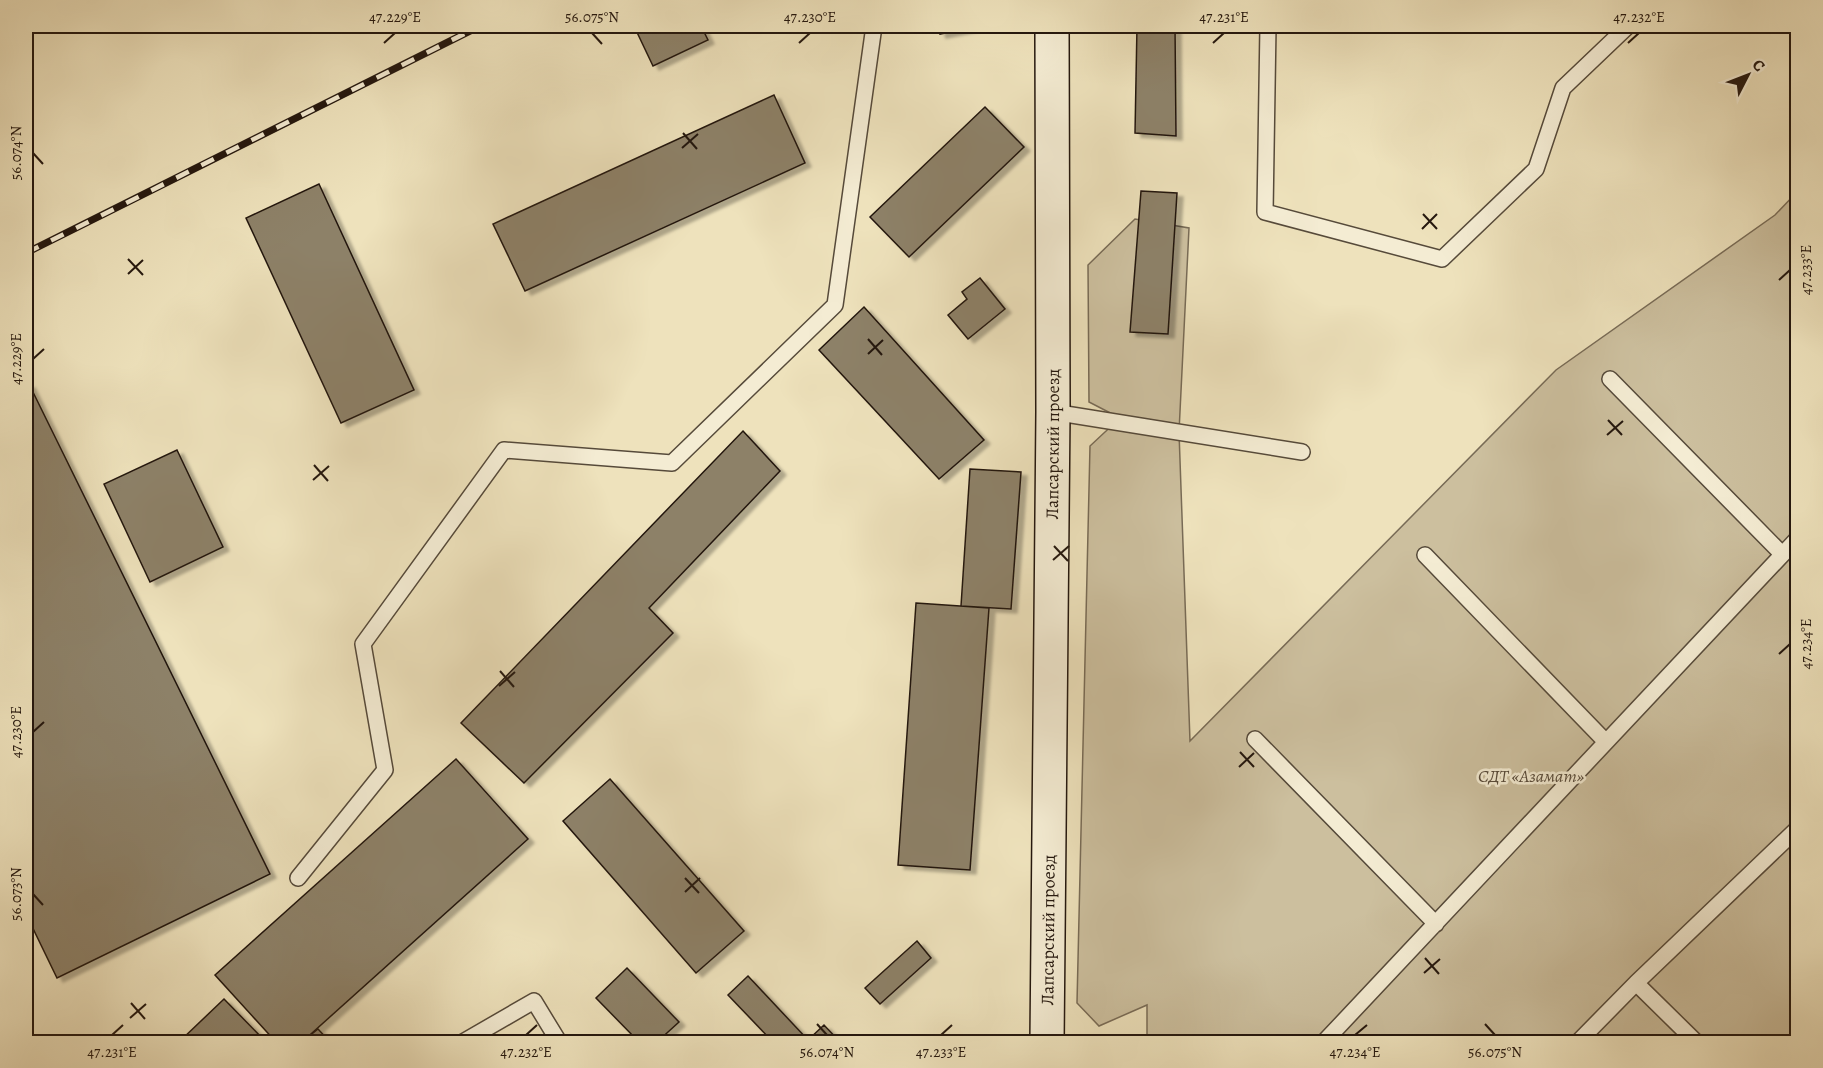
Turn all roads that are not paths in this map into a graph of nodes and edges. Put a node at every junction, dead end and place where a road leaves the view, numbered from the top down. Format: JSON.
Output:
{"nodes":[{"id":1,"x":874,"y":26,"type":"edge"},
{"id":2,"x":1052,"y":26,"type":"edge"},
{"id":3,"x":1268,"y":26,"type":"edge"},
{"id":4,"x":1628,"y":26,"type":"edge"},
{"id":5,"x":1610,"y":379,"type":"dead end"},
{"id":6,"x":1053,"y":412,"type":"junction"},
{"id":7,"x":1302,"y":452,"type":"dead end"},
{"id":8,"x":1797,"y":538,"type":"edge"},
{"id":9,"x":1782,"y":554,"type":"junction"},
{"id":10,"x":1425,"y":555,"type":"dead end"},
{"id":11,"x":1255,"y":739,"type":"dead end"},
{"id":12,"x":1606,"y":742,"type":"junction"},
{"id":13,"x":1797,"y":828,"type":"edge"},
{"id":14,"x":298,"y":878,"type":"dead end"},
{"id":15,"x":1436,"y":924,"type":"junction"},
{"id":16,"x":1636,"y":982,"type":"junction"},
{"id":17,"x":463,"y":1042,"type":"edge"},
{"id":18,"x":559,"y":1042,"type":"edge"},
{"id":19,"x":1047,"y":1042,"type":"edge"},
{"id":20,"x":1324,"y":1042,"type":"edge"},
{"id":21,"x":1578,"y":1042,"type":"edge"},
{"id":22,"x":1696,"y":1042,"type":"edge"}],
"edges":[{"from":1,"to":14,"type":"lane"},
{"from":2,"to":6,"type":"street","name":"Лапсарский проезд"},
{"from":3,"to":4,"type":"lane"},
{"from":5,"to":9,"type":"lane"},
{"from":6,"to":7,"type":"lane"},
{"from":6,"to":19,"type":"street","name":"Лапсарский проезд"},
{"from":8,"to":9,"type":"lane"},
{"from":9,"to":12,"type":"lane"},
{"from":10,"to":12,"type":"lane"},
{"from":11,"to":15,"type":"lane"},
{"from":12,"to":15,"type":"lane"},
{"from":13,"to":16,"type":"lane"},
{"from":15,"to":20,"type":"lane"},
{"from":16,"to":21,"type":"lane"},
{"from":16,"to":22,"type":"lane"},
{"from":17,"to":18,"type":"lane"}]}
